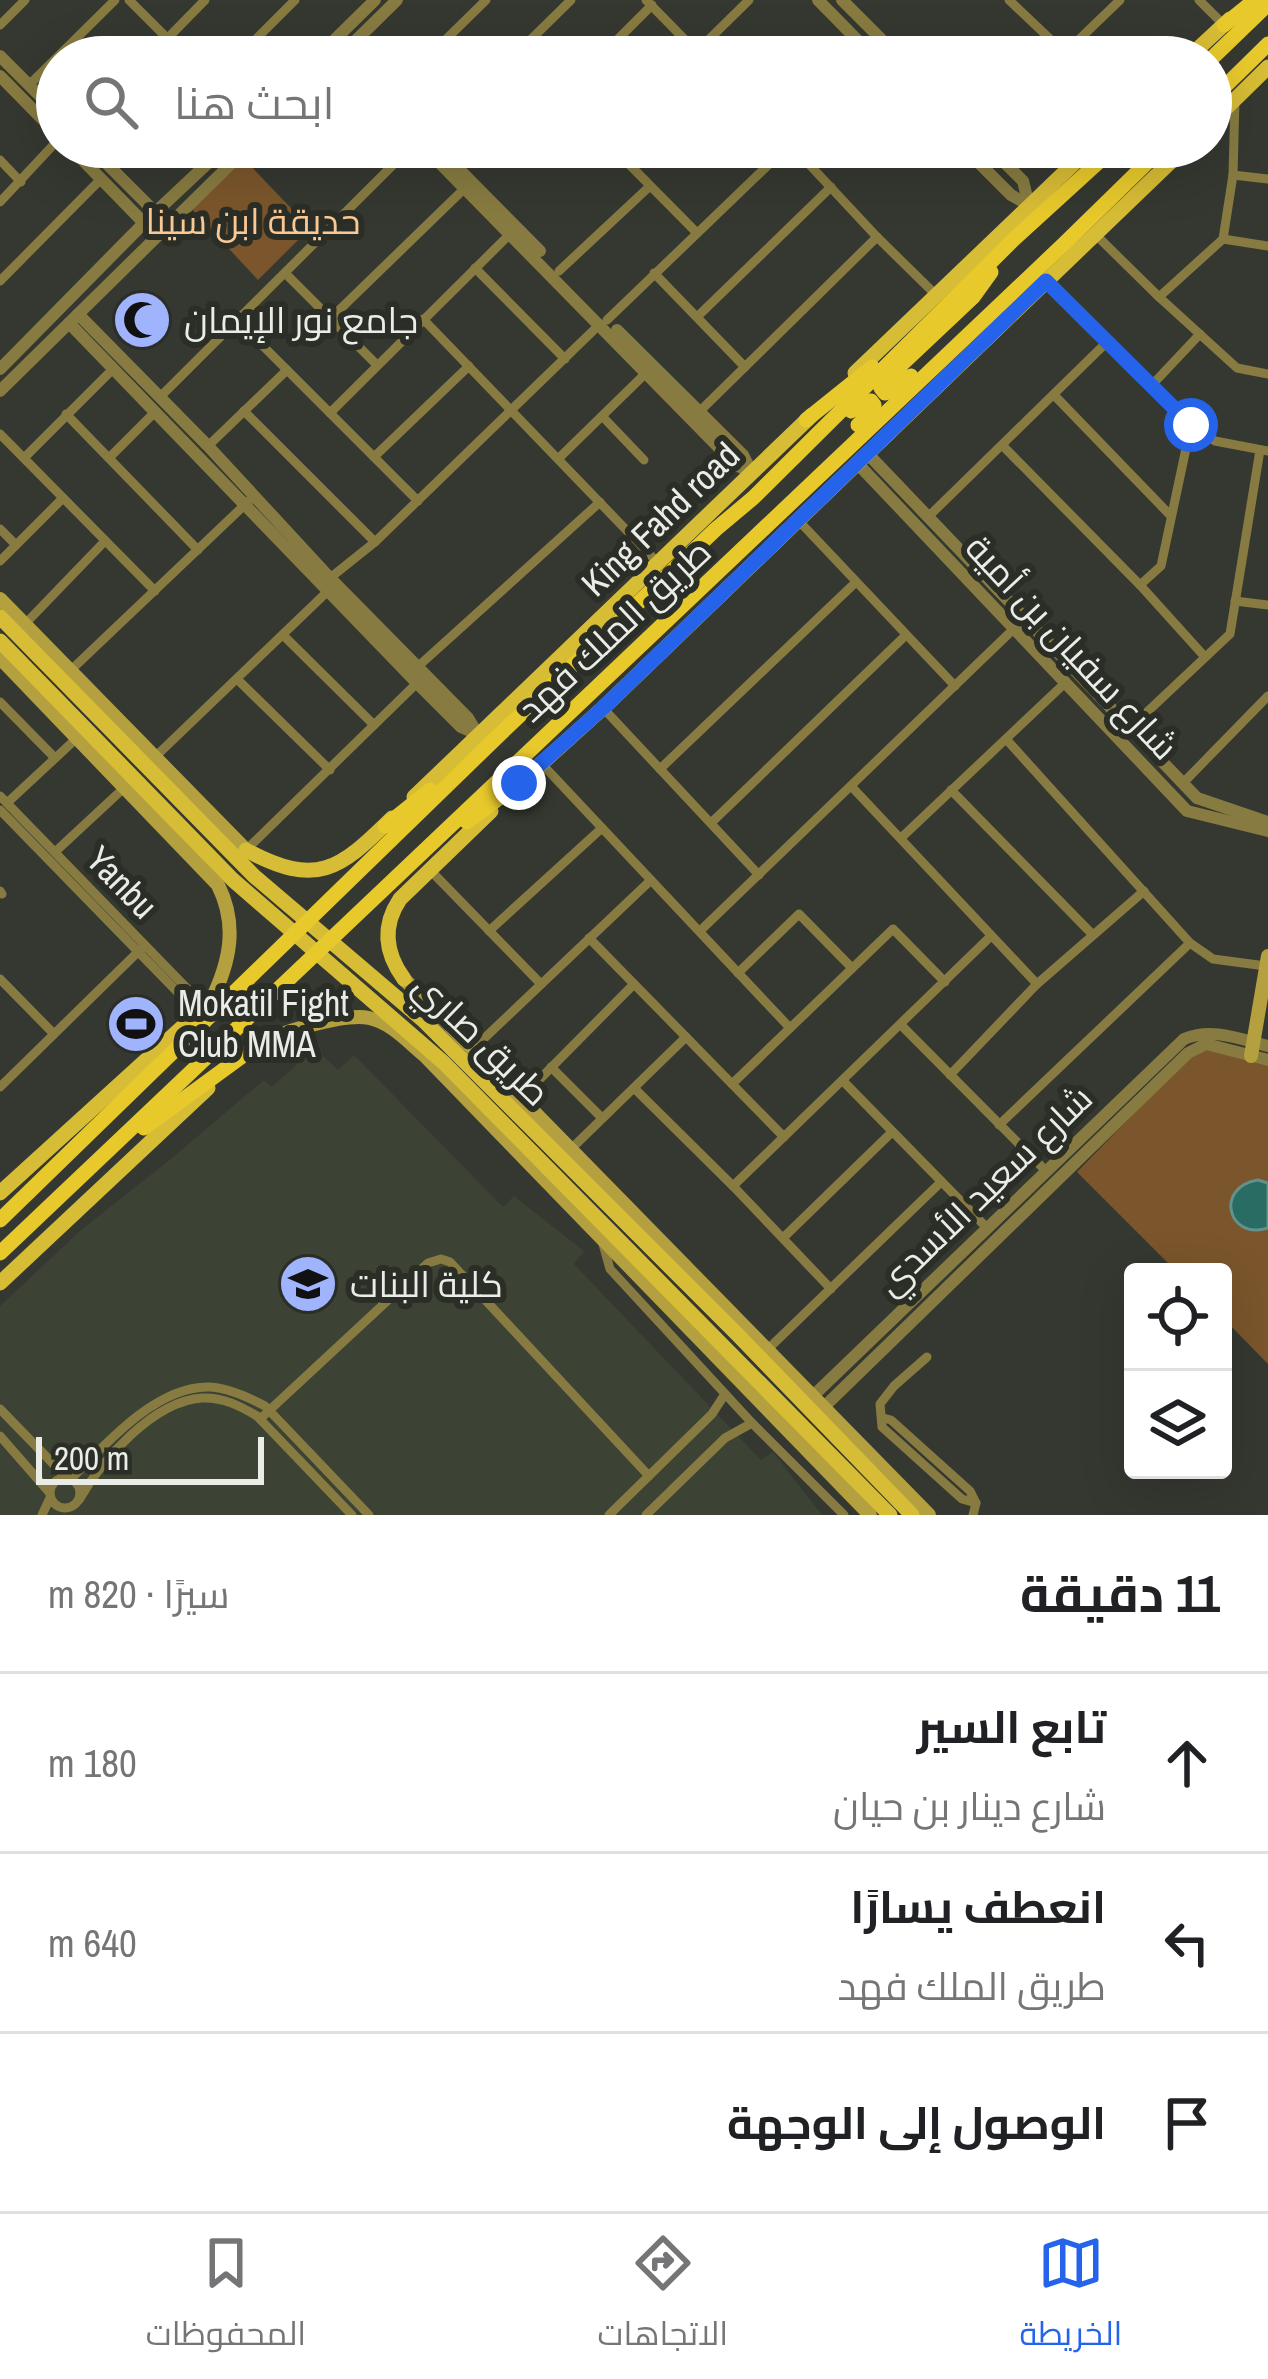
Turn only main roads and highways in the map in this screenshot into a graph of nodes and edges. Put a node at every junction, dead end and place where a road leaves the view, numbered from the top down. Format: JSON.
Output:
{"nodes":[{"id":1,"x":1252,"y":0,"type":"edge"},
{"id":2,"x":1268,"y":4,"type":"edge"},
{"id":3,"x":1225,"y":25,"type":"joint"},
{"id":4,"x":1213,"y":36,"type":"edge"},
{"id":5,"x":1232,"y":39,"type":"edge"},
{"id":6,"x":1268,"y":44,"type":"edge"},
{"id":7,"x":1268,"y":57,"type":"edge"},
{"id":8,"x":1268,"y":67,"type":"edge"},
{"id":9,"x":1232,"y":80,"type":"edge"},
{"id":10,"x":1232,"y":85,"type":"edge"},
{"id":11,"x":1232,"y":103,"type":"edge"},
{"id":12,"x":1069,"y":168,"type":"edge"},
{"id":13,"x":1093,"y":168,"type":"edge"},
{"id":14,"x":1141,"y":168,"type":"edge"},
{"id":15,"x":1164,"y":168,"type":"edge"},
{"id":16,"x":1013,"y":240,"type":"junction"},
{"id":17,"x":1028,"y":276,"type":"junction"},
{"id":18,"x":938,"y":303,"type":"junction"},
{"id":19,"x":806,"y":420,"type":"joint"},
{"id":20,"x":753,"y":498,"type":"junction"},
{"id":21,"x":703,"y":519,"type":"junction"},
{"id":22,"x":733,"y":558,"type":"junction"},
{"id":23,"x":0,"y":599,"type":"edge"},
{"id":24,"x":0,"y":617,"type":"edge"},
{"id":25,"x":0,"y":641,"type":"edge"},
{"id":26,"x":0,"y":658,"type":"edge"},
{"id":27,"x":580,"y":658,"type":"junction"},
{"id":28,"x":498,"y":736,"type":"junction"},
{"id":29,"x":519,"y":783,"type":"junction"},
{"id":30,"x":385,"y":826,"type":"junction"},
{"id":31,"x":246,"y":850,"type":"joint"},
{"id":32,"x":407,"y":866,"type":"junction"},
{"id":33,"x":1267,"y":961,"type":"edge"},
{"id":34,"x":404,"y":979,"type":"joint"},
{"id":35,"x":204,"y":1006,"type":"joint"},
{"id":36,"x":1268,"y":1009,"type":"edge"},
{"id":37,"x":1258,"y":1048,"type":"edge"},
{"id":38,"x":241,"y":1057,"type":"junction"},
{"id":39,"x":93,"y":1165,"type":"junction"},
{"id":40,"x":0,"y":1192,"type":"edge"},
{"id":41,"x":0,"y":1220,"type":"edge"},
{"id":42,"x":0,"y":1253,"type":"edge"},
{"id":43,"x":0,"y":1282,"type":"edge"},
{"id":44,"x":737,"y":1334,"type":"junction"},
{"id":45,"x":892,"y":1478,"type":"junction"},
{"id":46,"x":870,"y":1515,"type":"edge"},
{"id":47,"x":890,"y":1515,"type":"edge"},
{"id":48,"x":912,"y":1515,"type":"edge"},
{"id":49,"x":929,"y":1515,"type":"edge"}],
"edges":[{"from":1,"to":3,"type":"highway"},
{"from":2,"to":5,"type":"highway"},
{"from":3,"to":4,"type":"main road"},
{"from":6,"to":9,"type":"highway"},
{"from":7,"to":10,"type":"highway"},
{"from":8,"to":11,"type":"main road"},
{"from":12,"to":18,"type":"main road"},
{"from":13,"to":16,"type":"highway","name":"طريق الملك فهد"},
{"from":14,"to":17,"type":"highway","name":"طريق الملك فهد"},
{"from":15,"to":29,"type":"main road","name":"طريق الملك فهد"},
{"from":16,"to":17,"type":"highway"},
{"from":16,"to":18,"type":"highway","name":"طريق الملك فهد"},
{"from":17,"to":22,"type":"highway","name":"طريق الملك فهد"},
{"from":18,"to":19,"type":"highway"},
{"from":18,"to":20,"type":"highway","name":"طريق الملك فهد"},
{"from":19,"to":21,"type":"main road","name":"King Fahd road"},
{"from":20,"to":22,"type":"highway"},
{"from":20,"to":27,"type":"highway","name":"طريق الملك فهد"},
{"from":21,"to":27,"type":"main road","name":"طريق الملك فهد"},
{"from":21,"to":30,"type":"main road","name":"King Fahd road"},
{"from":22,"to":32,"type":"highway","name":"طريق الملك فهد"},
{"from":23,"to":31,"type":"main road"},
{"from":24,"to":44,"type":"main road","name":"طريق صاري"},
{"from":25,"to":47,"type":"main road","name":"طريق صاري"},
{"from":26,"to":35,"type":"main road"},
{"from":27,"to":28,"type":"highway","name":"طريق الملك فهد"},
{"from":28,"to":30,"type":"highway"},
{"from":28,"to":41,"type":"highway","name":"طريق الملك فهد"},
{"from":29,"to":32,"type":"highway"},
{"from":29,"to":34,"type":"main road","name":"طريق الملك فهد"},
{"from":30,"to":31,"type":"main road","name":"King Fahd road"},
{"from":32,"to":39,"type":"highway","name":"طريق الملك فهد"},
{"from":33,"to":36,"type":"main road"},
{"from":33,"to":37,"type":"main road"},
{"from":34,"to":45,"type":"main road"},
{"from":35,"to":40,"type":"main road"},
{"from":38,"to":39,"type":"highway"},
{"from":38,"to":43,"type":"main road"},
{"from":38,"to":46,"type":"main road"},
{"from":39,"to":42,"type":"highway","name":"طريق الملك فهد"},
{"from":44,"to":45,"type":"main road"},
{"from":44,"to":48,"type":"main road","name":"طريق صاري"},
{"from":45,"to":49,"type":"main road"}]}
